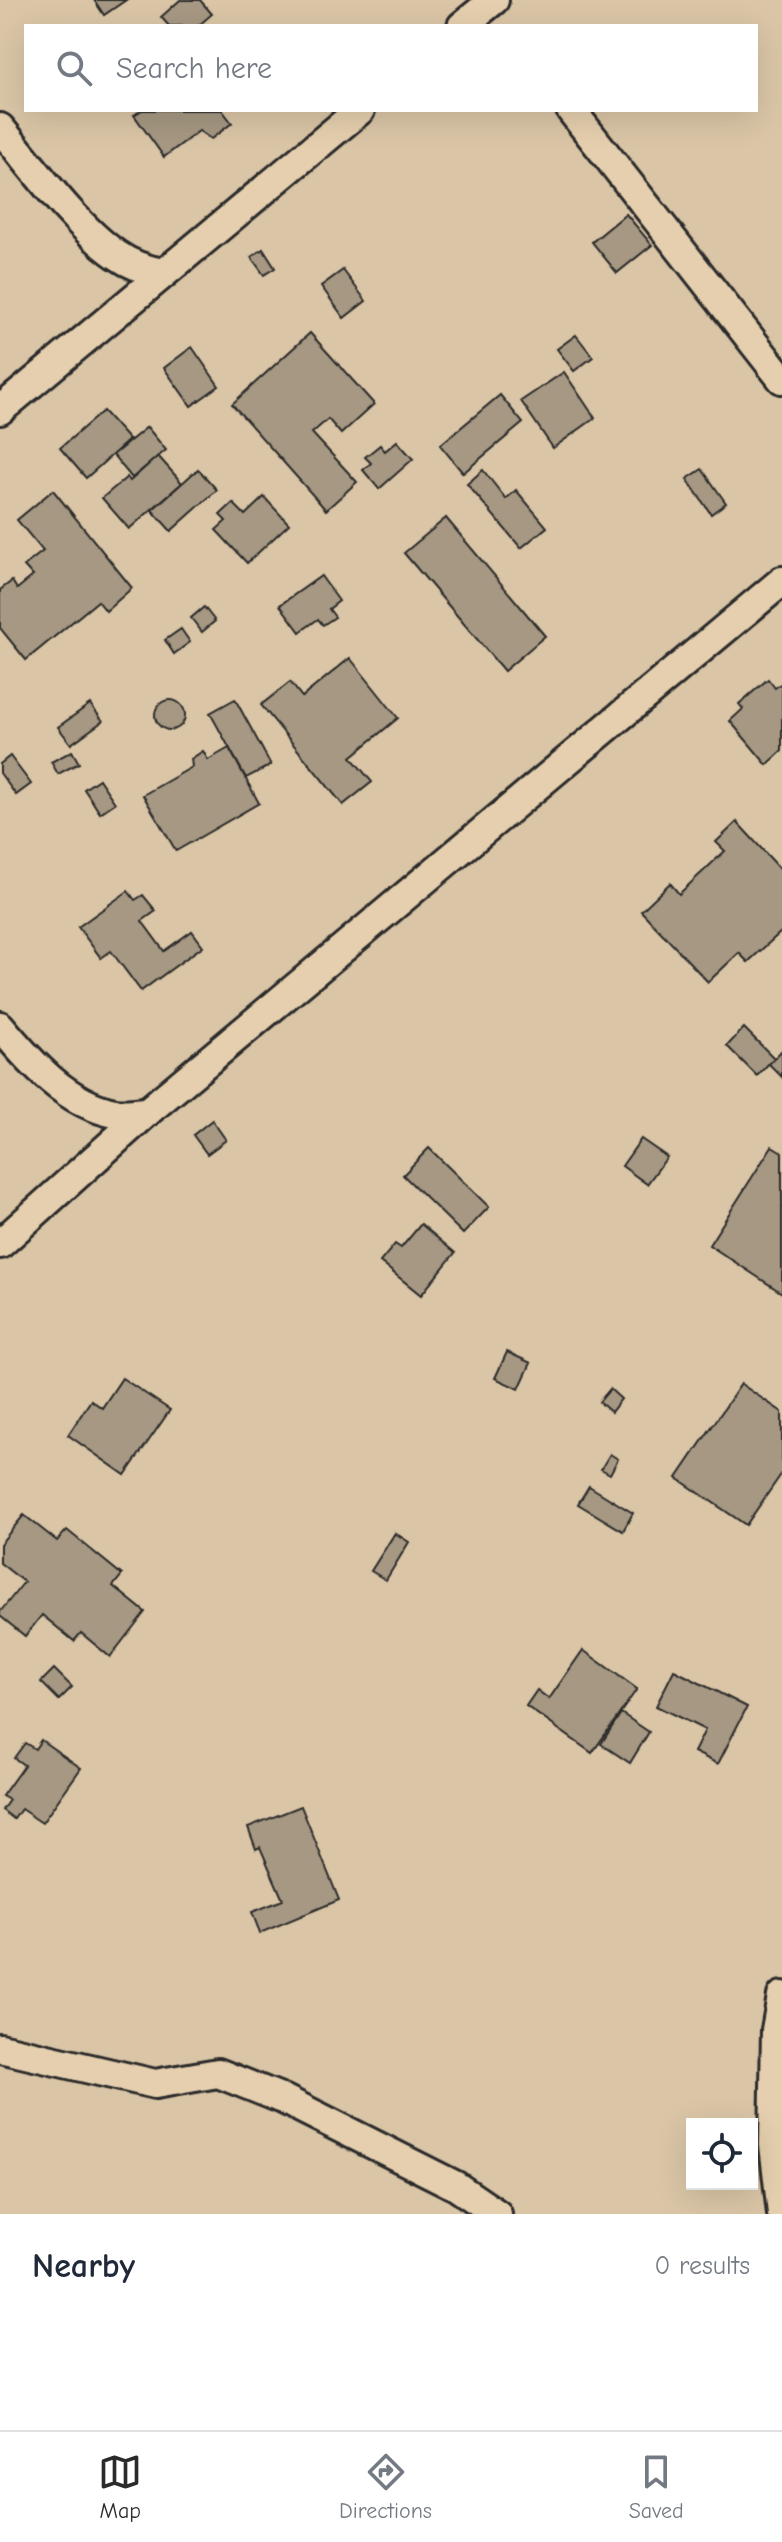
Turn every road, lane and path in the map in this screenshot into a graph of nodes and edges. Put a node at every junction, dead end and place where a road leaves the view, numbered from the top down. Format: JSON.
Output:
{"nodes":[{"id":1,"x":496,"y":10,"type":"edge"},
{"id":2,"x":466,"y":24,"type":"edge"},
{"id":3,"x":358,"y":112,"type":"edge"},
{"id":4,"x":573,"y":112,"type":"edge"},
{"id":5,"x":0,"y":128,"type":"edge"},
{"id":6,"x":163,"y":273,"type":"junction"},
{"id":7,"x":782,"y":379,"type":"edge"},
{"id":8,"x":0,"y":410,"type":"edge"},
{"id":9,"x":782,"y":581,"type":"edge"},
{"id":10,"x":0,"y":1026,"type":"edge"},
{"id":11,"x":147,"y":1112,"type":"junction"},
{"id":12,"x":0,"y":1244,"type":"edge"},
{"id":13,"x":782,"y":1996,"type":"edge"},
{"id":14,"x":0,"y":2048,"type":"edge"},
{"id":15,"x":497,"y":2214,"type":"edge"},
{"id":16,"x":782,"y":2214,"type":"edge"}],
"edges":[{"from":1,"to":2,"type":"street"},
{"from":3,"to":6,"type":"street"},
{"from":4,"to":7,"type":"street"},
{"from":5,"to":6,"type":"street"},
{"from":6,"to":8,"type":"street"},
{"from":9,"to":11,"type":"street"},
{"from":10,"to":11,"type":"street"},
{"from":11,"to":12,"type":"street"},
{"from":13,"to":16,"type":"street"},
{"from":14,"to":15,"type":"street"}]}
